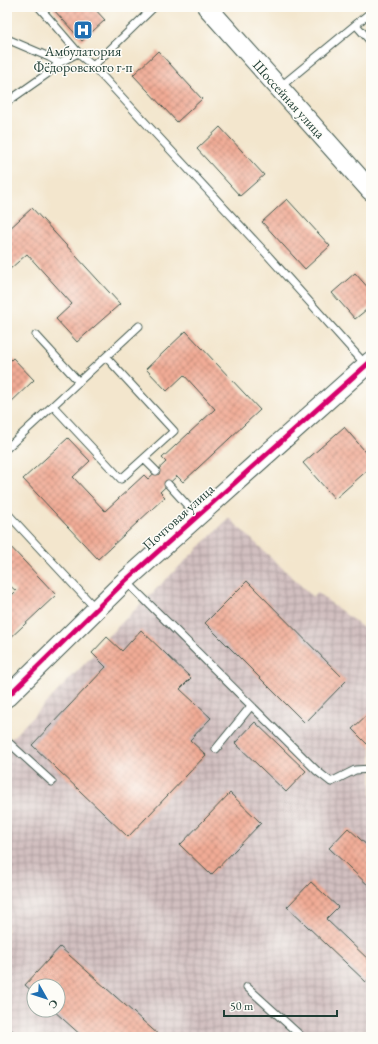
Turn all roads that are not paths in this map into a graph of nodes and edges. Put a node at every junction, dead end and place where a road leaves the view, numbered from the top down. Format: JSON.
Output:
{"nodes":[{"id":1,"x":39,"y":7,"type":"edge"},
{"id":2,"x":154,"y":7,"type":"edge"},
{"id":3,"x":207,"y":7,"type":"edge"},
{"id":4,"x":371,"y":12,"type":"edge"},
{"id":5,"x":356,"y":25,"type":"junction"},
{"id":6,"x":7,"y":40,"type":"edge"},
{"id":7,"x":371,"y":42,"type":"edge"},
{"id":8,"x":78,"y":53,"type":"junction"},
{"id":9,"x":59,"y":63,"type":"junction"},
{"id":10,"x":93,"y":66,"type":"junction"},
{"id":11,"x":279,"y":87,"type":"junction"},
{"id":12,"x":7,"y":102,"type":"edge"},
{"id":13,"x":371,"y":191,"type":"edge"},
{"id":14,"x":139,"y":326,"type":"dead end"},
{"id":15,"x":36,"y":335,"type":"dead end"},
{"id":16,"x":106,"y":357,"type":"junction"},
{"id":17,"x":368,"y":363,"type":"edge"},
{"id":18,"x":79,"y":382,"type":"junction"},
{"id":19,"x":53,"y":406,"type":"junction"},
{"id":20,"x":7,"y":448,"type":"edge"},
{"id":21,"x":144,"y":459,"type":"junction"},
{"id":22,"x":156,"y":472,"type":"dead end"},
{"id":23,"x":168,"y":484,"type":"dead end"},
{"id":24,"x":7,"y":513,"type":"edge"},
{"id":25,"x":197,"y":516,"type":"junction"},
{"id":26,"x":125,"y":581,"type":"junction"},
{"id":27,"x":96,"y":609,"type":"junction"},
{"id":28,"x":10,"y":687,"type":"edge"},
{"id":29,"x":252,"y":706,"type":"junction"},
{"id":30,"x":7,"y":741,"type":"edge"},
{"id":31,"x":216,"y":749,"type":"dead end"},
{"id":32,"x":371,"y":770,"type":"edge"},
{"id":33,"x":52,"y":782,"type":"dead end"},
{"id":34,"x":247,"y":987,"type":"dead end"},
{"id":35,"x":7,"y":1032,"type":"edge"},
{"id":36,"x":14,"y":1037,"type":"edge"},
{"id":37,"x":302,"y":1037,"type":"edge"}],
"edges":[{"from":1,"to":8,"type":"lane"},
{"from":2,"to":10,"type":"lane"},
{"from":3,"to":11,"type":"street","name":"Шоссейная улица"},
{"from":4,"to":5,"type":"lane"},
{"from":5,"to":7,"type":"lane"},
{"from":5,"to":11,"type":"lane"},
{"from":6,"to":9,"type":"lane"},
{"from":8,"to":9,"type":"lane"},
{"from":8,"to":10,"type":"lane"},
{"from":9,"to":12,"type":"lane"},
{"from":10,"to":17,"type":"lane"},
{"from":11,"to":13,"type":"street","name":"Шоссейная улица"},
{"from":14,"to":16,"type":"lane"},
{"from":15,"to":18,"type":"lane"},
{"from":16,"to":18,"type":"lane"},
{"from":16,"to":21,"type":"lane"},
{"from":17,"to":25,"type":"street","name":"Почтовая улица"},
{"from":18,"to":19,"type":"lane"},
{"from":19,"to":20,"type":"lane"},
{"from":19,"to":21,"type":"lane"},
{"from":21,"to":22,"type":"lane"},
{"from":23,"to":25,"type":"lane"},
{"from":24,"to":27,"type":"lane"},
{"from":25,"to":26,"type":"street","name":"Почтовая улица"},
{"from":26,"to":27,"type":"street","name":"Почтовая улица"},
{"from":26,"to":29,"type":"lane"},
{"from":27,"to":28,"type":"street","name":"Почтовая улица"},
{"from":29,"to":31,"type":"lane"},
{"from":29,"to":32,"type":"lane"},
{"from":30,"to":33,"type":"lane"},
{"from":34,"to":37,"type":"lane"},
{"from":35,"to":36,"type":"lane"}]}
